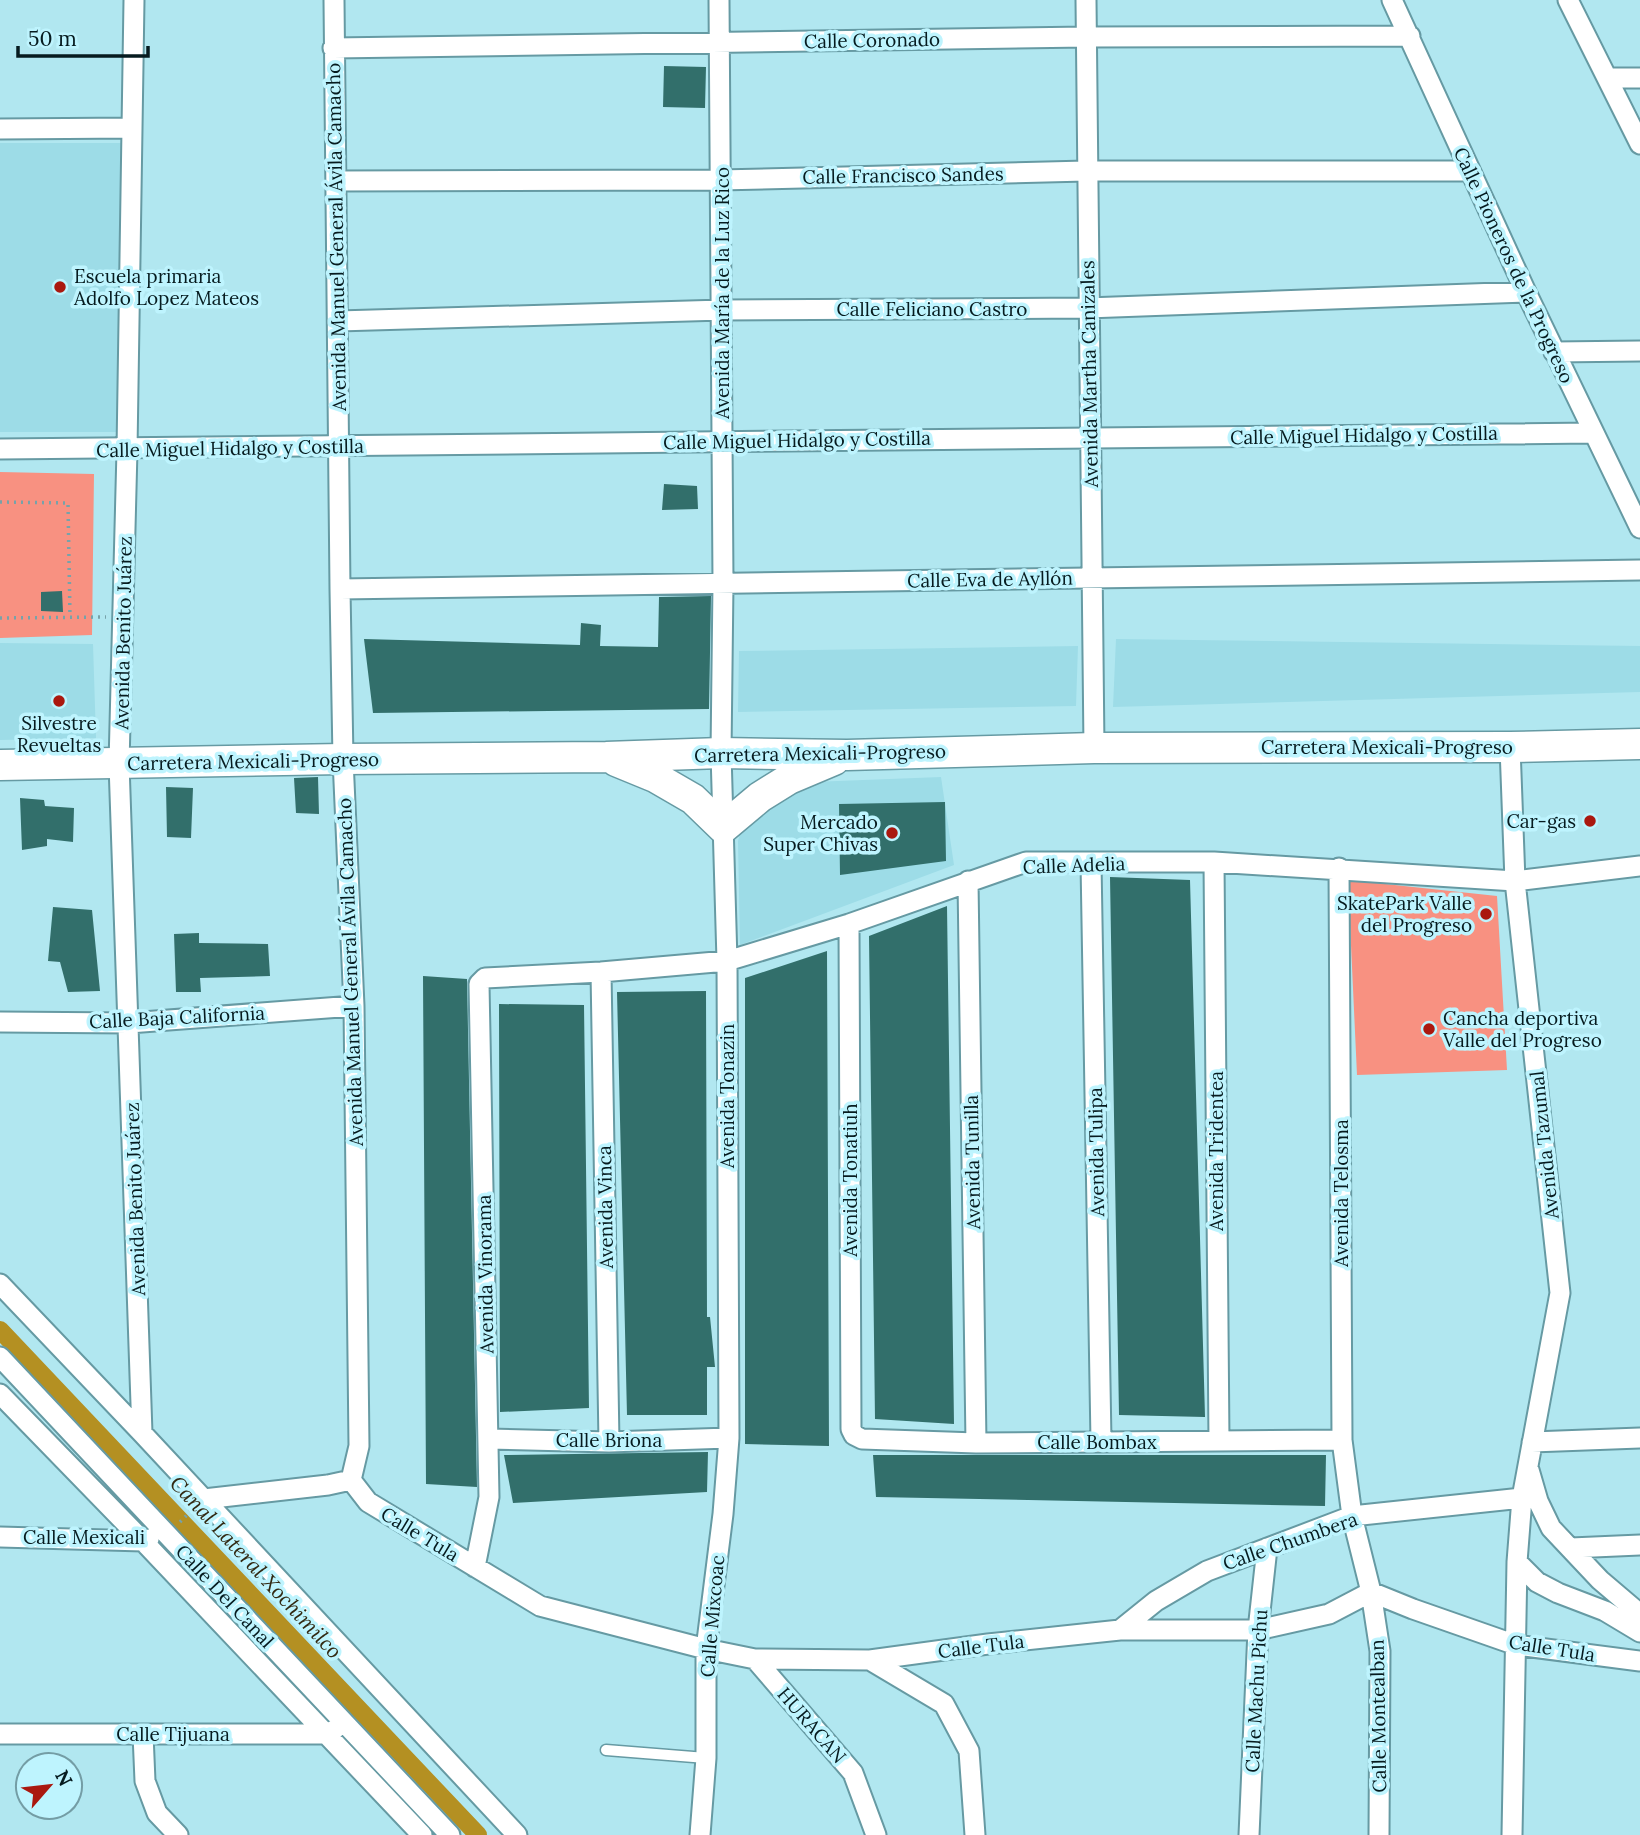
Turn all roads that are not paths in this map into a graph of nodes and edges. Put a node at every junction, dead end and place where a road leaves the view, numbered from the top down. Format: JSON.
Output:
{"nodes":[{"id":1,"x":134,"y":0,"type":"edge"},
{"id":2,"x":334,"y":0,"type":"edge"},
{"id":3,"x":719,"y":0,"type":"edge"},
{"id":4,"x":1086,"y":0,"type":"edge"},
{"id":5,"x":1392,"y":0,"type":"edge"},
{"id":6,"x":1568,"y":0,"type":"edge"},
{"id":7,"x":1410,"y":36,"type":"junction"},
{"id":8,"x":1086,"y":37,"type":"junction"},
{"id":9,"x":720,"y":42,"type":"junction"},
{"id":10,"x":334,"y":48,"type":"junction"},
{"id":11,"x":1607,"y":78,"type":"junction"},
{"id":12,"x":1640,"y":78,"type":"edge"},
{"id":13,"x":132,"y":128,"type":"junction"},
{"id":14,"x":0,"y":129,"type":"edge"},
{"id":15,"x":1640,"y":144,"type":"edge"},
{"id":16,"x":1086,"y":171,"type":"junction"},
{"id":17,"x":1470,"y":171,"type":"junction"},
{"id":18,"x":722,"y":180,"type":"junction"},
{"id":19,"x":336,"y":181,"type":"junction"},
{"id":20,"x":1525,"y":292,"type":"junction"},
{"id":21,"x":1087,"y":308,"type":"junction"},
{"id":22,"x":723,"y":310,"type":"junction"},
{"id":23,"x":338,"y":321,"type":"junction"},
{"id":24,"x":1640,"y":351,"type":"edge"},
{"id":25,"x":1554,"y":352,"type":"junction"},
{"id":26,"x":1594,"y":433,"type":"junction"},
{"id":27,"x":1090,"y":438,"type":"junction"},
{"id":28,"x":722,"y":441,"type":"junction"},
{"id":29,"x":339,"y":447,"type":"junction"},
{"id":30,"x":0,"y":449,"type":"edge"},
{"id":31,"x":127,"y":450,"type":"junction"},
{"id":32,"x":1630,"y":486,"type":"edge"},
{"id":33,"x":1640,"y":528,"type":"edge"},
{"id":34,"x":1640,"y":570,"type":"edge"},
{"id":35,"x":1091,"y":577,"type":"junction"},
{"id":36,"x":723,"y":583,"type":"junction"},
{"id":37,"x":340,"y":589,"type":"junction"},
{"id":38,"x":1640,"y":744,"type":"edge"},
{"id":39,"x":1510,"y":747,"type":"junction"},
{"id":40,"x":1094,"y":748,"type":"junction"},
{"id":41,"x":721,"y":753,"type":"junction"},
{"id":42,"x":847,"y":755,"type":"junction"},
{"id":43,"x":606,"y":757,"type":"junction"},
{"id":44,"x":344,"y":758,"type":"junction"},
{"id":45,"x":119,"y":764,"type":"junction"},
{"id":46,"x":0,"y":765,"type":"edge"},
{"id":47,"x":723,"y":828,"type":"junction"},
{"id":48,"x":1214,"y":862,"type":"junction"},
{"id":49,"x":1091,"y":863,"type":"junction"},
{"id":50,"x":1640,"y":866,"type":"edge"},
{"id":51,"x":1339,"y":868,"type":"junction"},
{"id":52,"x":968,"y":881,"type":"junction"},
{"id":53,"x":1515,"y":881,"type":"junction"},
{"id":54,"x":849,"y":924,"type":"junction"},
{"id":55,"x":727,"y":961,"type":"junction"},
{"id":56,"x":601,"y":972,"type":"junction"},
{"id":57,"x":481,"y":981,"type":"joint"},
{"id":58,"x":354,"y":1006,"type":"junction"},
{"id":59,"x":0,"y":1022,"type":"edge"},
{"id":60,"x":129,"y":1023,"type":"junction"},
{"id":61,"x":0,"y":1284,"type":"edge"},
{"id":62,"x":0,"y":1357,"type":"edge"},
{"id":63,"x":0,"y":1394,"type":"edge"},
{"id":64,"x":142,"y":1433,"type":"junction"},
{"id":65,"x":854,"y":1435,"type":"joint"},
{"id":66,"x":729,"y":1438,"type":"junction"},
{"id":67,"x":1640,"y":1438,"type":"edge"},
{"id":68,"x":489,"y":1439,"type":"junction"},
{"id":69,"x":1342,"y":1440,"type":"junction"},
{"id":70,"x":609,"y":1441,"type":"junction"},
{"id":71,"x":1101,"y":1441,"type":"junction"},
{"id":72,"x":1219,"y":1441,"type":"junction"},
{"id":73,"x":1532,"y":1442,"type":"junction"},
{"id":74,"x":976,"y":1443,"type":"junction"},
{"id":75,"x":1528,"y":1466,"type":"junction"},
{"id":76,"x":351,"y":1480,"type":"junction"},
{"id":77,"x":1521,"y":1499,"type":"junction"},
{"id":78,"x":200,"y":1504,"type":"junction"},
{"id":79,"x":1352,"y":1516,"type":"junction"},
{"id":80,"x":172,"y":1529,"type":"junction"},
{"id":81,"x":0,"y":1537,"type":"edge"},
{"id":82,"x":143,"y":1541,"type":"junction"},
{"id":83,"x":1640,"y":1545,"type":"edge"},
{"id":84,"x":1267,"y":1548,"type":"junction"},
{"id":85,"x":1571,"y":1548,"type":"junction"},
{"id":86,"x":1517,"y":1562,"type":"junction"},
{"id":87,"x":475,"y":1567,"type":"junction"},
{"id":88,"x":1371,"y":1592,"type":"junction"},
{"id":89,"x":1640,"y":1614,"type":"edge"},
{"id":90,"x":1120,"y":1630,"type":"junction"},
{"id":91,"x":1258,"y":1630,"type":"junction"},
{"id":92,"x":1640,"y":1632,"type":"edge"},
{"id":93,"x":1516,"y":1645,"type":"junction"},
{"id":94,"x":706,"y":1649,"type":"junction"},
{"id":95,"x":755,"y":1659,"type":"junction"},
{"id":96,"x":870,"y":1661,"type":"junction"},
{"id":97,"x":1640,"y":1661,"type":"edge"},
{"id":98,"x":335,"y":1730,"type":"junction"},
{"id":99,"x":0,"y":1734,"type":"edge"},
{"id":100,"x":143,"y":1734,"type":"junction"},
{"id":101,"x":606,"y":1750,"type":"dead end"},
{"id":102,"x":706,"y":1758,"type":"junction"},
{"id":103,"x":178,"y":1835,"type":"edge"},
{"id":104,"x":422,"y":1835,"type":"edge"},
{"id":105,"x":450,"y":1835,"type":"edge"},
{"id":106,"x":517,"y":1835,"type":"edge"},
{"id":107,"x":700,"y":1835,"type":"edge"},
{"id":108,"x":876,"y":1835,"type":"edge"},
{"id":109,"x":975,"y":1835,"type":"edge"},
{"id":110,"x":1249,"y":1835,"type":"edge"},
{"id":111,"x":1379,"y":1835,"type":"edge"},
{"id":112,"x":1512,"y":1835,"type":"edge"}],
"edges":[{"from":1,"to":13,"type":"street","name":"Avenida Benito Juárez"},
{"from":2,"to":10,"type":"street","name":"Avenida Manuel General Ávila Camacho"},
{"from":3,"to":9,"type":"street","name":"Avenida María de la Luz Rico"},
{"from":4,"to":8,"type":"street","name":"Avenida Martha Canizales"},
{"from":5,"to":7,"type":"street","name":"Calle Pioneros de la Progreso"},
{"from":6,"to":11,"type":"street"},
{"from":7,"to":8,"type":"street","name":"Calle Coronado"},
{"from":7,"to":17,"type":"street","name":"Calle Pioneros de la Progreso"},
{"from":8,"to":9,"type":"street","name":"Calle Coronado"},
{"from":8,"to":16,"type":"street","name":"Avenida Martha Canizales"},
{"from":9,"to":10,"type":"street","name":"Calle Coronado"},
{"from":9,"to":18,"type":"street","name":"Avenida María de la Luz Rico"},
{"from":10,"to":19,"type":"street","name":"Avenida Manuel General Ávila Camacho"},
{"from":11,"to":12,"type":"street"},
{"from":11,"to":15,"type":"street"},
{"from":13,"to":14,"type":"street"},
{"from":13,"to":31,"type":"street","name":"Avenida Benito Juárez"},
{"from":16,"to":17,"type":"street","name":"Calle Francisco Sandes"},
{"from":16,"to":18,"type":"street","name":"Calle Francisco Sandes"},
{"from":16,"to":21,"type":"street","name":"Avenida Martha Canizales"},
{"from":17,"to":20,"type":"street","name":"Calle Pioneros de la Progreso"},
{"from":18,"to":19,"type":"street","name":"Calle Francisco Sandes"},
{"from":18,"to":22,"type":"street","name":"Avenida María de la Luz Rico"},
{"from":19,"to":23,"type":"street","name":"Avenida Manuel General Ávila Camacho"},
{"from":20,"to":21,"type":"street","name":"Calle Feliciano Castro"},
{"from":20,"to":25,"type":"street","name":"Calle Pioneros de la Progreso"},
{"from":21,"to":22,"type":"street","name":"Calle Feliciano Castro"},
{"from":21,"to":27,"type":"street","name":"Avenida Martha Canizales"},
{"from":22,"to":23,"type":"street","name":"Calle Feliciano Castro"},
{"from":22,"to":28,"type":"street","name":"Avenida María de la Luz Rico"},
{"from":23,"to":29,"type":"street","name":"Avenida Manuel General Ávila Camacho"},
{"from":24,"to":25,"type":"street"},
{"from":25,"to":26,"type":"street","name":"Calle Pioneros de la Progreso"},
{"from":26,"to":27,"type":"street","name":"Calle Miguel Hidalgo y Costilla"},
{"from":26,"to":32,"type":"street","name":"Calle Pioneros de la Progreso"},
{"from":27,"to":28,"type":"street","name":"Calle Miguel Hidalgo y Costilla"},
{"from":27,"to":35,"type":"street","name":"Avenida Martha Canizales"},
{"from":28,"to":29,"type":"street","name":"Calle Miguel Hidalgo y Costilla"},
{"from":28,"to":36,"type":"street","name":"Avenida María de la Luz Rico"},
{"from":29,"to":31,"type":"street","name":"Calle Miguel Hidalgo y Costilla"},
{"from":29,"to":37,"type":"street","name":"Avenida Manuel General Ávila Camacho"},
{"from":30,"to":31,"type":"street","name":"Calle Miguel Hidalgo y Costilla"},
{"from":31,"to":45,"type":"street","name":"Avenida Benito Juárez"},
{"from":32,"to":33,"type":"street","name":"Calle Pioneros de la Progreso"},
{"from":34,"to":35,"type":"street","name":"Calle Eva de Ayllón"},
{"from":35,"to":36,"type":"street","name":"Calle Eva de Ayllón"},
{"from":35,"to":40,"type":"street","name":"Avenida Martha Canizales"},
{"from":36,"to":37,"type":"street","name":"Calle Eva de Ayllón"},
{"from":36,"to":41,"type":"street","name":"Avenida María de la Luz Rico"},
{"from":37,"to":44,"type":"street","name":"Avenida Manuel General Ávila Camacho"},
{"from":38,"to":39,"type":"main road","name":"Carretera Mexicali-Progreso"},
{"from":39,"to":40,"type":"main road","name":"Carretera Mexicali-Progreso"},
{"from":39,"to":53,"type":"street","name":"Avenida Tazumal"},
{"from":40,"to":42,"type":"main road","name":"Carretera Mexicali-Progreso"},
{"from":41,"to":42,"type":"main road","name":"Carretera Mexicali-Progreso"},
{"from":41,"to":43,"type":"main road","name":"Carretera Mexicali-Progreso"},
{"from":41,"to":47,"type":"street","name":"Avenida Tonazin"},
{"from":42,"to":47,"type":"main road"},
{"from":43,"to":44,"type":"main road","name":"Carretera Mexicali-Progreso"},
{"from":43,"to":47,"type":"main road"},
{"from":44,"to":45,"type":"main road","name":"Carretera Mexicali-Progreso"},
{"from":44,"to":58,"type":"street","name":"Avenida Manuel General Ávila Camacho"},
{"from":45,"to":46,"type":"main road","name":"Carretera Mexicali-Progreso"},
{"from":45,"to":60,"type":"street","name":"Avenida Benito Juárez"},
{"from":47,"to":55,"type":"street","name":"Avenida Tonazin"},
{"from":48,"to":49,"type":"street","name":"Calle Adelia"},
{"from":48,"to":51,"type":"street","name":"Calle Adelia"},
{"from":48,"to":72,"type":"street","name":"Avenida Tridentea"},
{"from":49,"to":52,"type":"street","name":"Calle Adelia"},
{"from":49,"to":71,"type":"street","name":"Avenida Tulipa"},
{"from":50,"to":53,"type":"street","name":"Calle Adelia"},
{"from":51,"to":53,"type":"street","name":"Calle Adelia"},
{"from":51,"to":69,"type":"street","name":"Avenida Telosma"},
{"from":52,"to":54,"type":"street","name":"Calle Adelia"},
{"from":52,"to":74,"type":"street","name":"Avenida Tunilla"},
{"from":53,"to":73,"type":"street","name":"Avenida Tazumal"},
{"from":54,"to":55,"type":"street","name":"Calle Adelia"},
{"from":54,"to":65,"type":"street","name":"Avenida Tonatiuh"},
{"from":55,"to":56,"type":"street","name":"Calle Adelia"},
{"from":55,"to":66,"type":"street","name":"Avenida Tonazin"},
{"from":56,"to":57,"type":"street","name":"Calle Adelia"},
{"from":56,"to":70,"type":"street","name":"Avenida Vinca"},
{"from":57,"to":68,"type":"street","name":"Avenida Vinorama"},
{"from":58,"to":60,"type":"street","name":"Calle Baja California"},
{"from":58,"to":76,"type":"street","name":"Avenida Manuel General Ávila Camacho"},
{"from":59,"to":60,"type":"street","name":"Calle Baja California"},
{"from":60,"to":64,"type":"street","name":"Avenida Benito Juárez"},
{"from":61,"to":64,"type":"street"},
{"from":62,"to":80,"type":"street","name":"Calle Del Canal"},
{"from":63,"to":82,"type":"street"},
{"from":64,"to":78,"type":"street"},
{"from":65,"to":74,"type":"street","name":"Calle Bombax"},
{"from":66,"to":70,"type":"street","name":"Calle Briona"},
{"from":66,"to":94,"type":"street","name":"Calle Mixcoac"},
{"from":67,"to":73,"type":"street"},
{"from":68,"to":70,"type":"street","name":"Calle Briona"},
{"from":68,"to":87,"type":"street","name":"Avenida Vinorama"},
{"from":69,"to":72,"type":"street","name":"Calle Bombax"},
{"from":69,"to":79,"type":"street","name":"Avenida Telosma"},
{"from":71,"to":72,"type":"street","name":"Calle Bombax"},
{"from":71,"to":74,"type":"street","name":"Calle Bombax"},
{"from":73,"to":75,"type":"street","name":"Avenida Tazumal"},
{"from":75,"to":77,"type":"street","name":"Avenida Tazumal"},
{"from":75,"to":85,"type":"street"},
{"from":76,"to":78,"type":"street"},
{"from":76,"to":87,"type":"street","name":"Calle Tula"},
{"from":77,"to":79,"type":"street","name":"Calle Chumbera"},
{"from":77,"to":86,"type":"street","name":"Avenida Tazumal"},
{"from":78,"to":106,"type":"street"},
{"from":79,"to":84,"type":"street","name":"Calle Chumbera"},
{"from":79,"to":88,"type":"street","name":"Calle Montealban"},
{"from":80,"to":82,"type":"street","name":"Calle Mexicali"},
{"from":80,"to":98,"type":"street","name":"Calle Del Canal"},
{"from":81,"to":82,"type":"street","name":"Calle Mexicali"},
{"from":82,"to":98,"type":"street"},
{"from":83,"to":85,"type":"street"},
{"from":84,"to":90,"type":"street","name":"Calle Chumbera"},
{"from":84,"to":91,"type":"street","name":"Calle Machu Pichu"},
{"from":85,"to":89,"type":"street"},
{"from":86,"to":92,"type":"street"},
{"from":86,"to":93,"type":"street","name":"Avenida Tazumal"},
{"from":87,"to":94,"type":"street","name":"Calle Tula"},
{"from":88,"to":91,"type":"street","name":"Calle Tula"},
{"from":88,"to":93,"type":"street","name":"Calle Tula"},
{"from":88,"to":111,"type":"street","name":"Calle Montealban"},
{"from":90,"to":91,"type":"street","name":"Calle Tula"},
{"from":90,"to":96,"type":"street","name":"Calle Tula"},
{"from":91,"to":110,"type":"street","name":"Calle Machu Pichu"},
{"from":93,"to":97,"type":"street","name":"Calle Tula"},
{"from":93,"to":112,"type":"street","name":"Avenida Tazumal"},
{"from":94,"to":95,"type":"street","name":"Calle Tula"},
{"from":94,"to":102,"type":"street","name":"Calle Mixcoac"},
{"from":95,"to":96,"type":"street","name":"Calle Tula"},
{"from":95,"to":108,"type":"street","name":"HURACAN"},
{"from":96,"to":109,"type":"street"},
{"from":98,"to":100,"type":"street","name":"Calle Tijuana"},
{"from":98,"to":104,"type":"street"},
{"from":98,"to":105,"type":"street","name":"Calle Del Canal"},
{"from":99,"to":100,"type":"street","name":"Calle Tijuana"},
{"from":100,"to":103,"type":"street"},
{"from":101,"to":102,"type":"lane"},
{"from":102,"to":107,"type":"street","name":"Calle Mixcoac"}]}
